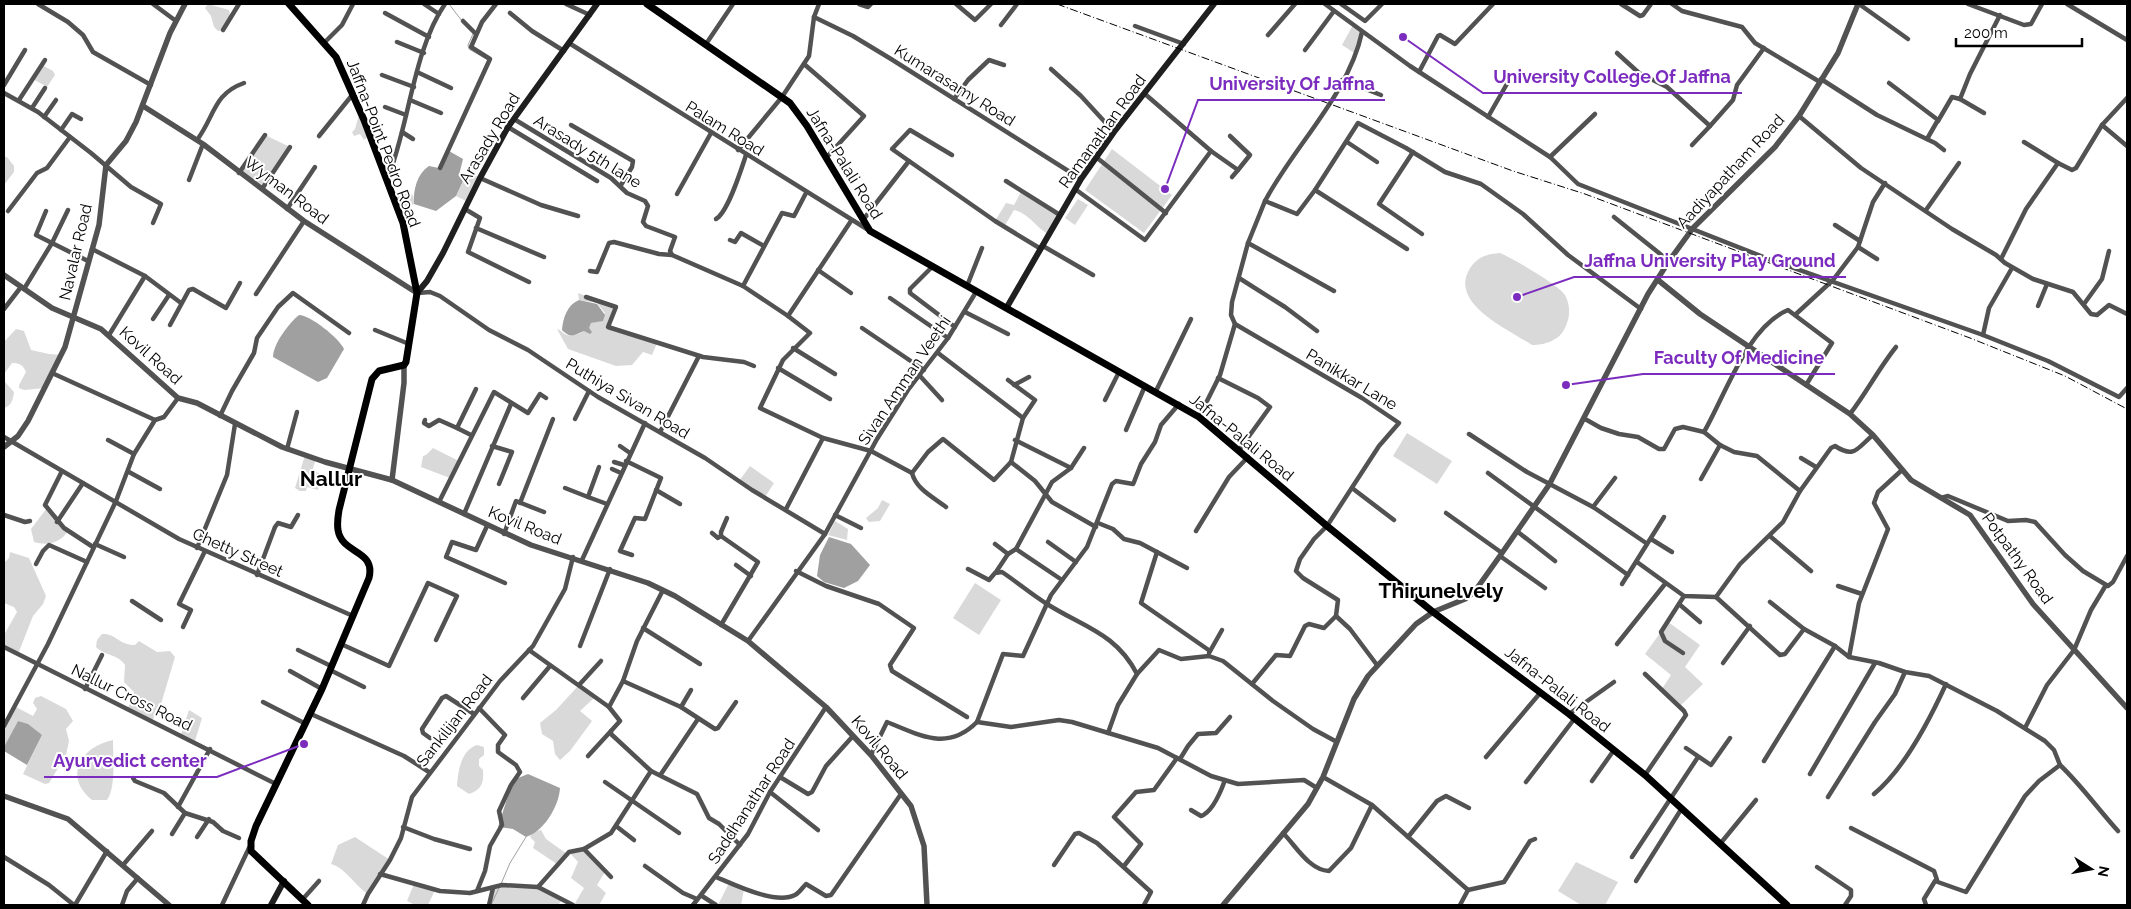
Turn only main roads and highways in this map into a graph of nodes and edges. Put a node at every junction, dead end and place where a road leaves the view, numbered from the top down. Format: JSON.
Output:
{"nodes":[{"id":1,"x":289,"y":4,"type":"edge"},
{"id":2,"x":597,"y":4,"type":"edge"},
{"id":3,"x":647,"y":4,"type":"edge"},
{"id":4,"x":1214,"y":4,"type":"edge"},
{"id":5,"x":416,"y":293,"type":"junction"},
{"id":6,"x":1007,"y":307,"type":"junction"},
{"id":7,"x":284,"y":881,"type":"junction"},
{"id":8,"x":305,"y":903,"type":"edge"},
{"id":9,"x":271,"y":905,"type":"edge"},
{"id":10,"x":1787,"y":905,"type":"edge"}],
"edges":[{"from":1,"to":5,"type":"main road","name":"Jaffna-Point Pedro Road"},
{"from":2,"to":5,"type":"main road","name":"Arasady Road"},
{"from":3,"to":6,"type":"main road","name":"Jafna-Palali Road"},
{"from":4,"to":6,"type":"main road","name":"Ramanathan Road"},
{"from":5,"to":7,"type":"main road","name":"Jaffna-Point Pedro Road"},
{"from":6,"to":10,"type":"main road","name":"Jafna-Palali Road"},
{"from":7,"to":8,"type":"main road"},
{"from":7,"to":9,"type":"main road"}]}
